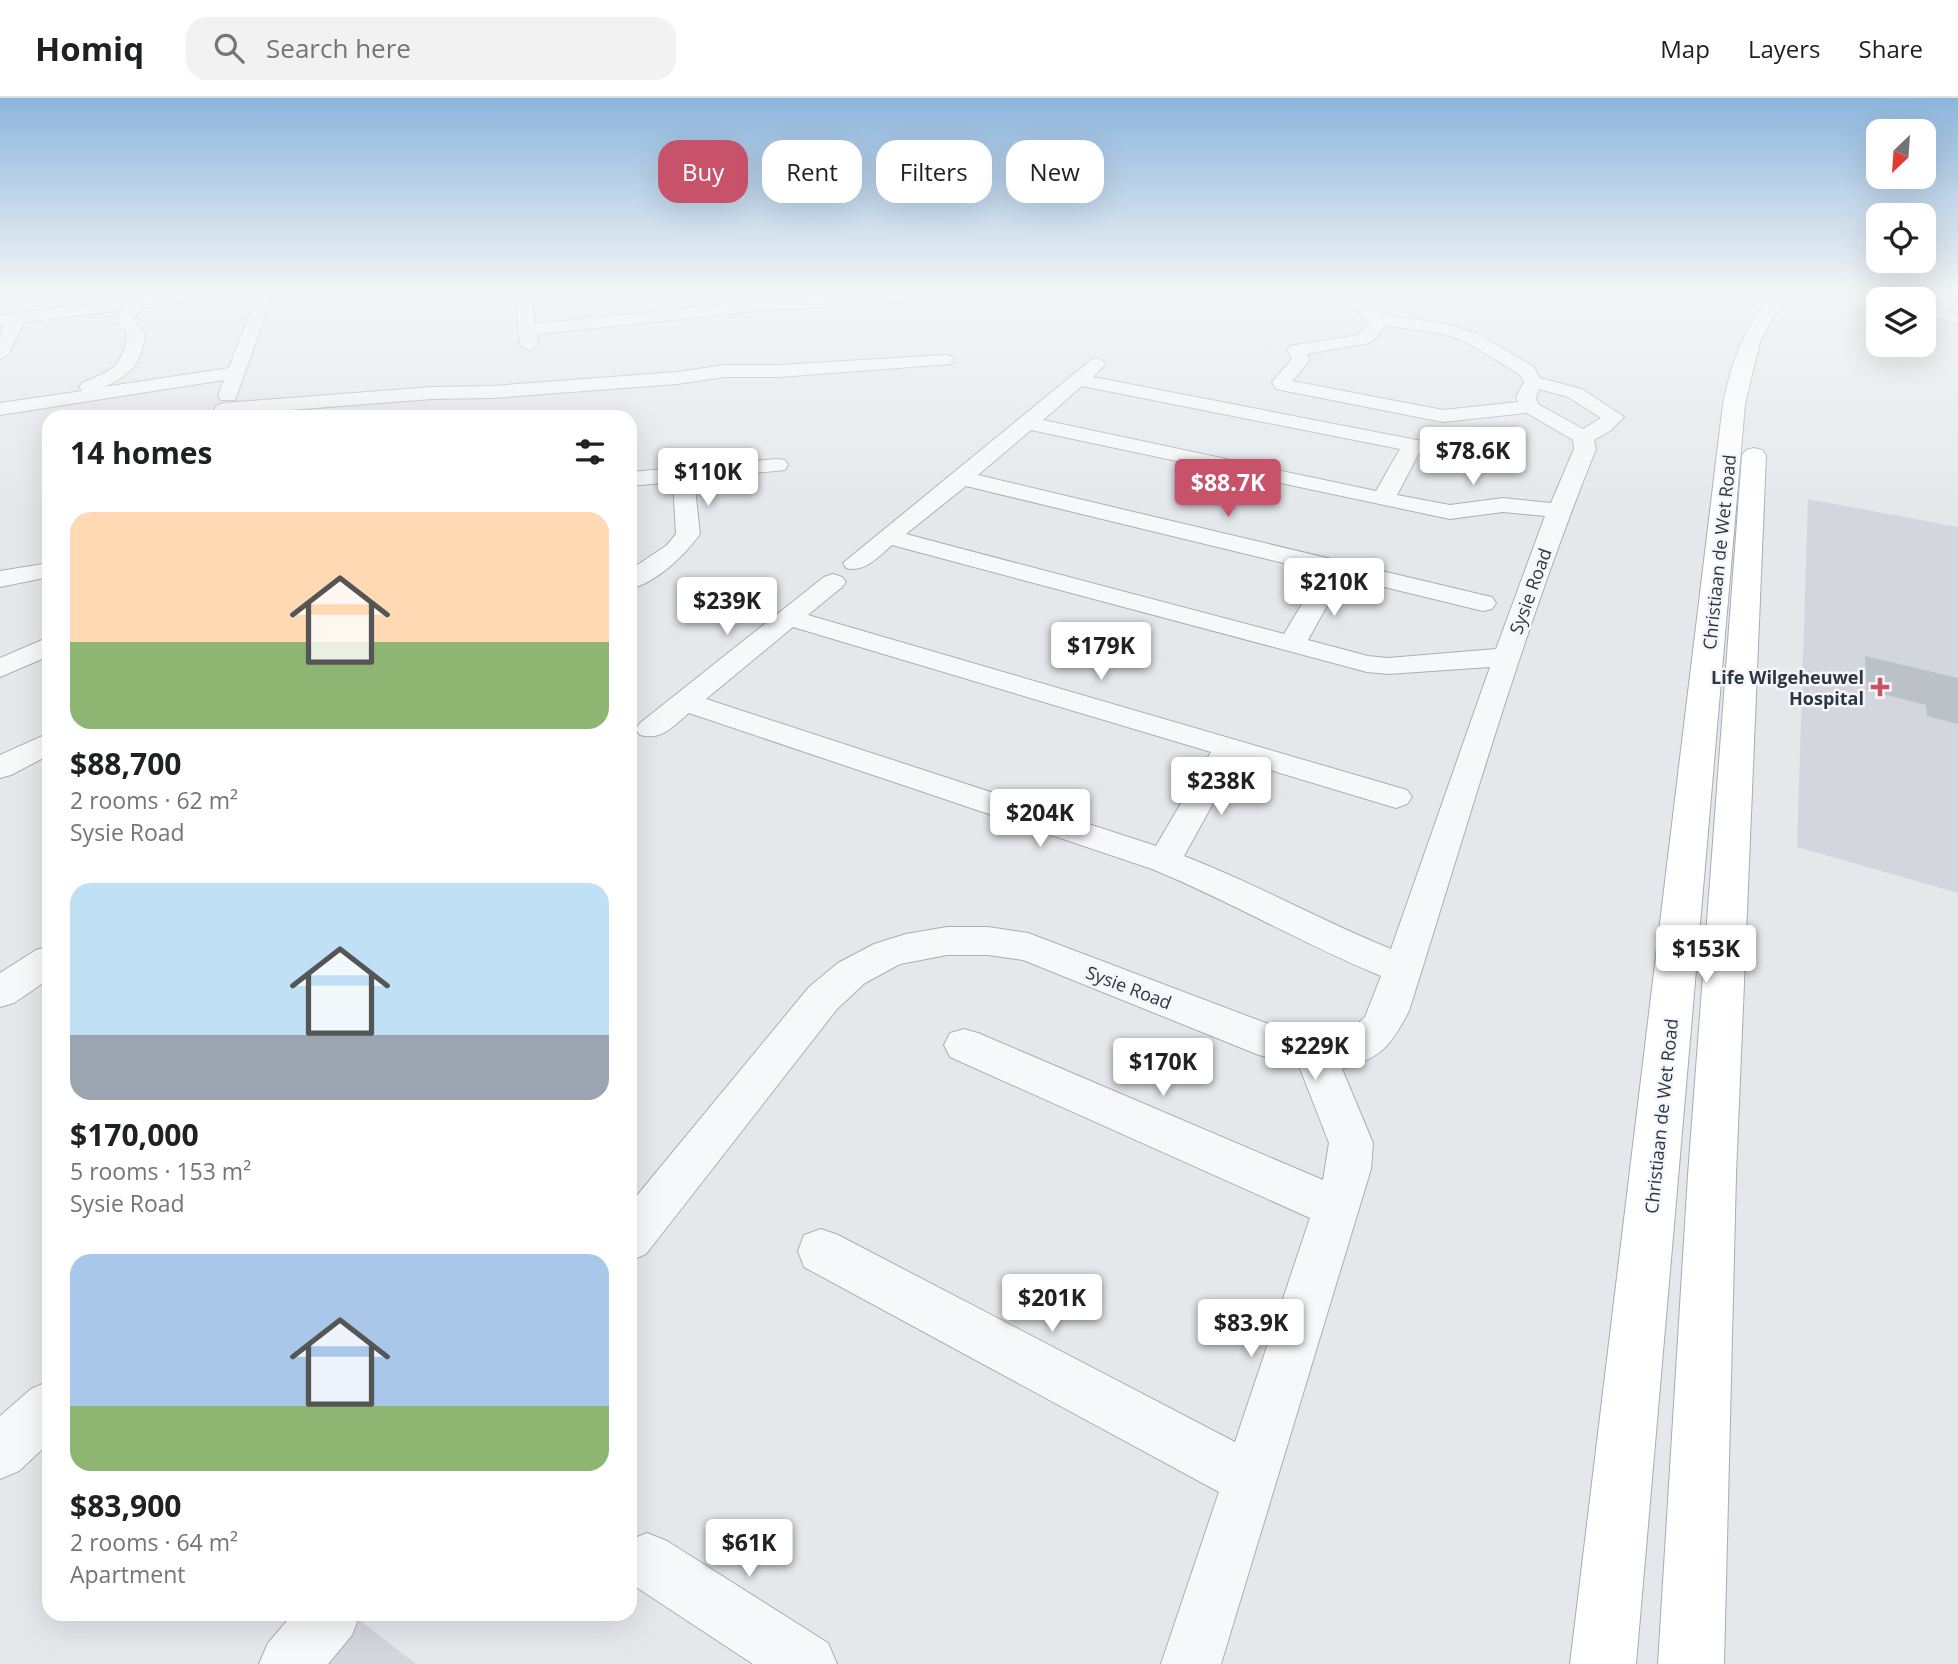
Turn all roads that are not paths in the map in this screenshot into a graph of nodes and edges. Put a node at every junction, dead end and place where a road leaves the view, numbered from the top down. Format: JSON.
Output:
{"nodes":[{"id":1,"x":128,"y":364,"type":"edge"},
{"id":2,"x":237,"y":364,"type":"edge"},
{"id":3,"x":883,"y":364,"type":"edge"},
{"id":4,"x":1098,"y":364,"type":"edge"},
{"id":5,"x":1297,"y":364,"type":"edge"},
{"id":6,"x":1515,"y":364,"type":"edge"},
{"id":7,"x":1741,"y":364,"type":"edge"},
{"id":8,"x":1764,"y":364,"type":"edge"},
{"id":9,"x":234,"y":373,"type":"junction"},
{"id":10,"x":1079,"y":380,"type":"junction"},
{"id":11,"x":1534,"y":382,"type":"junction"},
{"id":12,"x":377,"y":397,"type":"junction"},
{"id":13,"x":61,"y":400,"type":"junction"},
{"id":14,"x":0,"y":409,"type":"edge"},
{"id":15,"x":224,"y":410,"type":"edge"},
{"id":16,"x":252,"y":410,"type":"edge"},
{"id":17,"x":369,"y":410,"type":"edge"},
{"id":18,"x":1027,"y":422,"type":"junction"},
{"id":19,"x":1555,"y":422,"type":"junction"},
{"id":20,"x":1412,"y":446,"type":"junction"},
{"id":21,"x":1499,"y":462,"type":"dead end"},
{"id":22,"x":777,"y":465,"type":"dead end"},
{"id":23,"x":683,"y":474,"type":"junction"},
{"id":24,"x":637,"y":478,"type":"edge"},
{"id":25,"x":962,"y":478,"type":"junction"},
{"id":26,"x":1383,"y":499,"type":"junction"},
{"id":27,"x":1559,"y":511,"type":"junction"},
{"id":28,"x":889,"y":537,"type":"junction"},
{"id":29,"x":855,"y":564,"type":"dead end"},
{"id":30,"x":1336,"y":568,"type":"junction"},
{"id":31,"x":42,"y":571,"type":"edge"},
{"id":32,"x":637,"y":576,"type":"edge"},
{"id":33,"x":0,"y":579,"type":"edge"},
{"id":34,"x":833,"y":582,"type":"dead end"},
{"id":35,"x":1483,"y":604,"type":"dead end"},
{"id":36,"x":790,"y":618,"type":"junction"},
{"id":37,"x":1291,"y":645,"type":"junction"},
{"id":38,"x":42,"y":648,"type":"edge"},
{"id":39,"x":1507,"y":657,"type":"junction"},
{"id":40,"x":0,"y":669,"type":"edge"},
{"id":41,"x":684,"y":702,"type":"junction"},
{"id":42,"x":651,"y":729,"type":"dead end"},
{"id":43,"x":42,"y":746,"type":"edge"},
{"id":44,"x":1230,"y":746,"type":"junction"},
{"id":45,"x":0,"y":768,"type":"edge"},
{"id":46,"x":1396,"y":797,"type":"dead end"},
{"id":47,"x":1164,"y":861,"type":"junction"},
{"id":48,"x":42,"y":965,"type":"edge"},
{"id":49,"x":1404,"y":970,"type":"junction"},
{"id":50,"x":0,"y":992,"type":"edge"},
{"id":51,"x":964,"y":1045,"type":"dead end"},
{"id":52,"x":1315,"y":1054,"type":"junction"},
{"id":53,"x":1337,"y":1208,"type":"junction"},
{"id":54,"x":637,"y":1230,"type":"edge"},
{"id":55,"x":821,"y":1251,"type":"dead end"},
{"id":56,"x":42,"y":1413,"type":"edge"},
{"id":57,"x":0,"y":1452,"type":"edge"},
{"id":58,"x":1250,"y":1479,"type":"junction"},
{"id":59,"x":647,"y":1561,"type":"dead end"},
{"id":60,"x":325,"y":1621,"type":"edge"},
{"id":61,"x":289,"y":1664,"type":"edge"},
{"id":62,"x":807,"y":1664,"type":"edge"},
{"id":63,"x":1191,"y":1664,"type":"edge"},
{"id":64,"x":1603,"y":1664,"type":"edge"},
{"id":65,"x":1691,"y":1664,"type":"edge"}],
"edges":[{"from":1,"to":13,"type":"street"},
{"from":2,"to":9,"type":"street"},
{"from":3,"to":12,"type":"street"},
{"from":4,"to":10,"type":"street"},
{"from":5,"to":19,"type":"street"},
{"from":6,"to":11,"type":"street"},
{"from":7,"to":64,"type":"main road","name":"Christiaan de Wet Road"},
{"from":8,"to":65,"type":"main road","name":"Christiaan de Wet Road"},
{"from":9,"to":13,"type":"street"},
{"from":9,"to":15,"type":"street"},
{"from":10,"to":18,"type":"street"},
{"from":10,"to":20,"type":"street"},
{"from":11,"to":19,"type":"street","name":"Sysie Road"},
{"from":11,"to":19,"type":"street"},
{"from":12,"to":16,"type":"street"},
{"from":12,"to":17,"type":"street"},
{"from":13,"to":14,"type":"street"},
{"from":18,"to":25,"type":"street"},
{"from":18,"to":26,"type":"street"},
{"from":19,"to":27,"type":"street","name":"Sysie Road"},
{"from":20,"to":21,"type":"street"},
{"from":20,"to":26,"type":"street"},
{"from":22,"to":23,"type":"street"},
{"from":23,"to":24,"type":"street"},
{"from":23,"to":32,"type":"street"},
{"from":25,"to":28,"type":"street"},
{"from":25,"to":30,"type":"street"},
{"from":26,"to":27,"type":"street"},
{"from":27,"to":39,"type":"street","name":"Sysie Road"},
{"from":28,"to":29,"type":"street"},
{"from":28,"to":37,"type":"street"},
{"from":30,"to":35,"type":"street"},
{"from":30,"to":37,"type":"street"},
{"from":31,"to":33,"type":"street"},
{"from":34,"to":36,"type":"street"},
{"from":36,"to":41,"type":"street"},
{"from":36,"to":44,"type":"street"},
{"from":37,"to":39,"type":"street"},
{"from":38,"to":40,"type":"street"},
{"from":39,"to":49,"type":"street","name":"Sysie Road"},
{"from":41,"to":42,"type":"street"},
{"from":41,"to":47,"type":"street"},
{"from":43,"to":45,"type":"street"},
{"from":44,"to":46,"type":"street"},
{"from":44,"to":47,"type":"street"},
{"from":47,"to":49,"type":"street"},
{"from":48,"to":50,"type":"street"},
{"from":49,"to":52,"type":"street","name":"Sysie Road"},
{"from":51,"to":53,"type":"street"},
{"from":52,"to":53,"type":"street"},
{"from":52,"to":54,"type":"street","name":"Sysie Road"},
{"from":53,"to":58,"type":"street"},
{"from":55,"to":58,"type":"street"},
{"from":56,"to":57,"type":"street"},
{"from":58,"to":63,"type":"street"},
{"from":59,"to":62,"type":"street"},
{"from":60,"to":61,"type":"street"}]}
